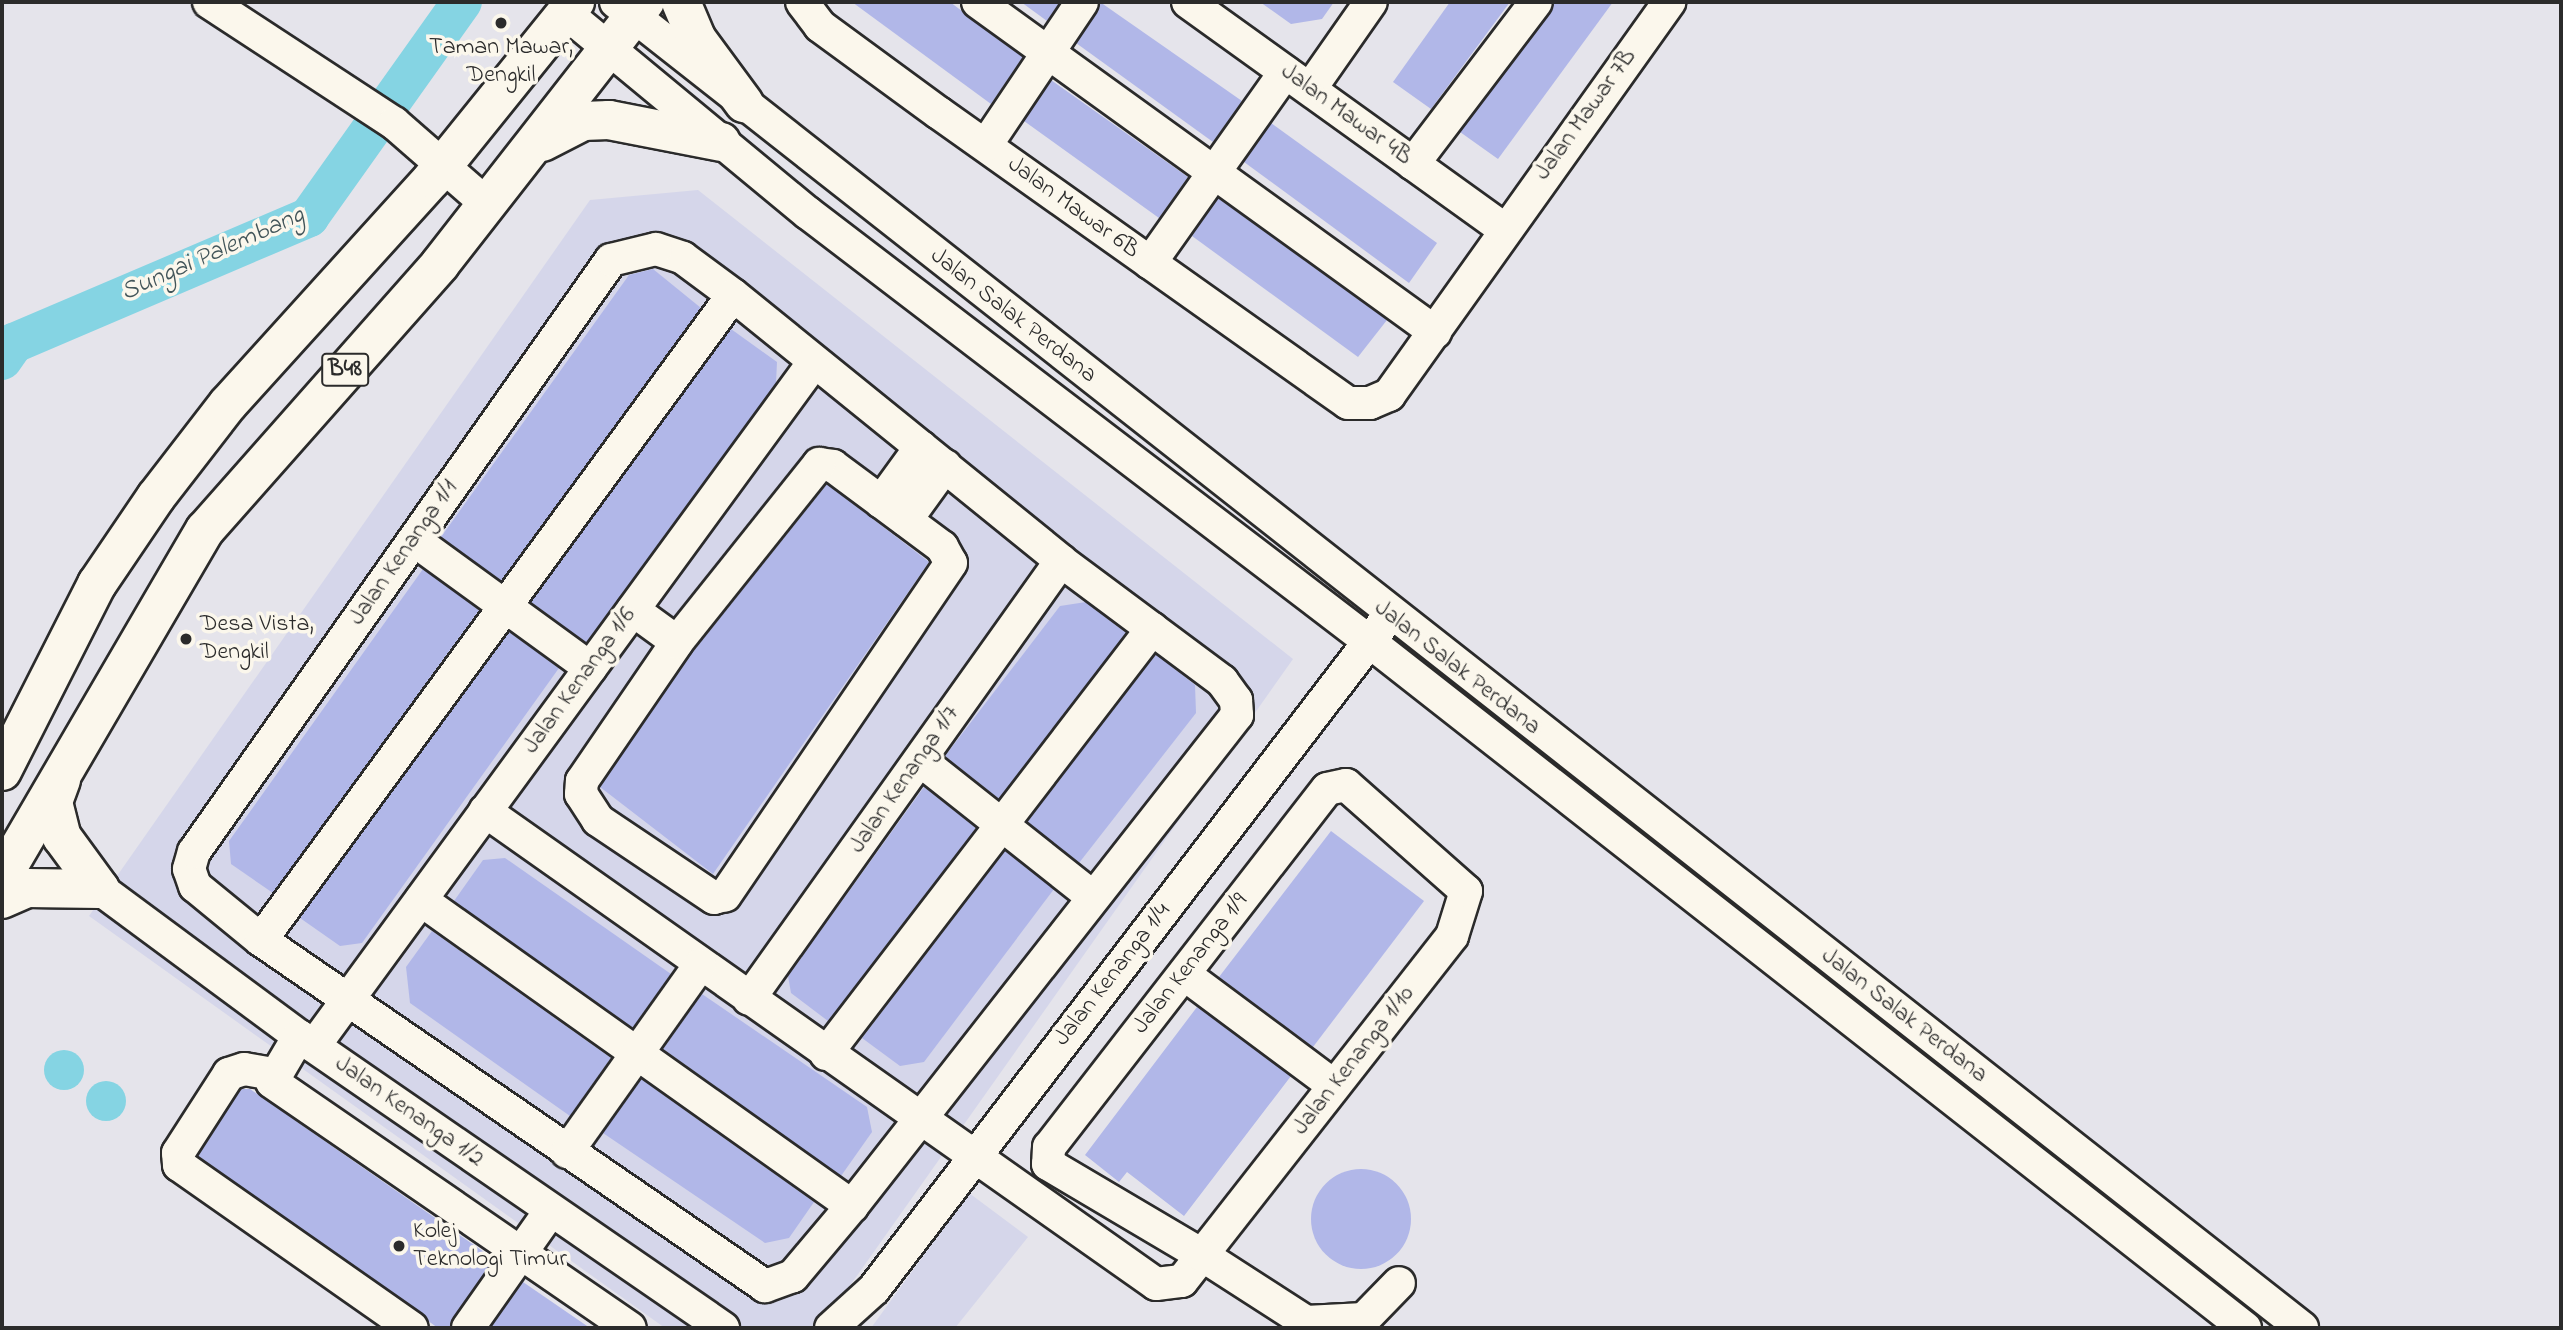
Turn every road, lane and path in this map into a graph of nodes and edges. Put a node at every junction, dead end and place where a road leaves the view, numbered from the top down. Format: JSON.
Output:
{"nodes":[{"id":1,"x":209,"y":2,"type":"edge"},
{"id":2,"x":681,"y":2,"type":"edge"},
{"id":3,"x":978,"y":2,"type":"edge"},
{"id":4,"x":1082,"y":2,"type":"edge"},
{"id":5,"x":1371,"y":2,"type":"edge"},
{"id":6,"x":1536,"y":2,"type":"edge"},
{"id":7,"x":1669,"y":2,"type":"edge"},
{"id":8,"x":802,"y":5,"type":"edge"},
{"id":9,"x":632,"y":6,"type":"edge"},
{"id":10,"x":570,"y":7,"type":"edge"},
{"id":11,"x":1207,"y":7,"type":"edge"},
{"id":12,"x":609,"y":49,"type":"junction"},
{"id":13,"x":1049,"y":53,"type":"junction"},
{"id":14,"x":1298,"y":80,"type":"junction"},
{"id":15,"x":744,"y":103,"type":"junction"},
{"id":16,"x":721,"y":142,"type":"junction"},
{"id":17,"x":986,"y":145,"type":"junction"},
{"id":18,"x":534,"y":147,"type":"junction"},
{"id":19,"x":1413,"y":164,"type":"junction"},
{"id":20,"x":438,"y":172,"type":"junction"},
{"id":21,"x":1214,"y":173,"type":"junction"},
{"id":22,"x":482,"y":211,"type":"junction"},
{"id":23,"x":1504,"y":229,"type":"junction"},
{"id":24,"x":1150,"y":263,"type":"junction"},
{"id":25,"x":733,"y":295,"type":"junction"},
{"id":26,"x":1435,"y":332,"type":"junction"},
{"id":27,"x":814,"y":362,"type":"junction"},
{"id":28,"x":1348,"y":402,"type":"joint"},
{"id":29,"x":933,"y":457,"type":"junction"},
{"id":30,"x":893,"y":511,"type":"junction"},
{"id":31,"x":414,"y":540,"type":"junction"},
{"id":32,"x":1061,"y":561,"type":"junction"},
{"id":33,"x":505,"y":607,"type":"junction"},
{"id":34,"x":633,"y":610,"type":"junction"},
{"id":35,"x":1390,"y":615,"type":"junction"},
{"id":36,"x":1152,"y":629,"type":"junction"},
{"id":37,"x":677,"y":642,"type":"junction"},
{"id":38,"x":1370,"y":642,"type":"junction"},
{"id":39,"x":590,"y":668,"type":"junction"},
{"id":40,"x":71,"y":756,"type":"junction"},
{"id":41,"x":920,"y":760,"type":"junction"},
{"id":42,"x":2,"y":771,"type":"edge"},
{"id":43,"x":485,"y":811,"type":"junction"},
{"id":44,"x":1003,"y":824,"type":"junction"},
{"id":45,"x":1411,"y":842,"type":"joint"},
{"id":46,"x":2,"y":877,"type":"edge"},
{"id":47,"x":100,"y":889,"type":"junction"},
{"id":48,"x":1093,"y":897,"type":"junction"},
{"id":49,"x":2,"y":899,"type":"edge"},
{"id":50,"x":421,"y":900,"type":"junction"},
{"id":51,"x":261,"y":940,"type":"junction"},
{"id":52,"x":701,"y":965,"type":"junction"},
{"id":53,"x":1184,"y":974,"type":"junction"},
{"id":54,"x":749,"y":999,"type":"junction"},
{"id":55,"x":346,"y":1000,"type":"junction"},
{"id":56,"x":306,"y":1041,"type":"junction"},
{"id":57,"x":637,"y":1054,"type":"junction"},
{"id":58,"x":826,"y":1054,"type":"junction"},
{"id":59,"x":273,"y":1074,"type":"junction"},
{"id":60,"x":1334,"y":1086,"type":"junction"},
{"id":61,"x":917,"y":1119,"type":"junction"},
{"id":62,"x":567,"y":1152,"type":"junction"},
{"id":63,"x":972,"y":1158,"type":"junction"},
{"id":64,"x":2122,"y":1186,"type":"junction"},
{"id":65,"x":852,"y":1206,"type":"junction"},
{"id":66,"x":551,"y":1210,"type":"junction"},
{"id":67,"x":2099,"y":1218,"type":"junction"},
{"id":68,"x":520,"y":1254,"type":"junction"},
{"id":69,"x":1202,"y":1255,"type":"junction"},
{"id":70,"x":1399,"y":1283,"type":"dead end"},
{"id":71,"x":412,"y":1328,"type":"edge"},
{"id":72,"x":468,"y":1328,"type":"edge"},
{"id":73,"x":630,"y":1328,"type":"edge"},
{"id":74,"x":723,"y":1328,"type":"edge"},
{"id":75,"x":831,"y":1328,"type":"edge"},
{"id":76,"x":2245,"y":1328,"type":"edge"},
{"id":77,"x":2302,"y":1328,"type":"edge"}],
"edges":[{"from":1,"to":20,"type":"street"},
{"from":2,"to":15,"type":"main road"},
{"from":3,"to":13,"type":"street"},
{"from":4,"to":13,"type":"street"},
{"from":5,"to":14,"type":"street"},
{"from":6,"to":19,"type":"street"},
{"from":7,"to":23,"type":"street","name":"Jalan Mawar 7B"},
{"from":8,"to":17,"type":"street","name":"Jalan Mawar 6B"},
{"from":9,"to":12,"type":"main road","number":"B48"},
{"from":9,"to":15,"type":"street","name":"Jalan Salak Perdana"},
{"from":10,"to":12,"type":"street","name":"Jalan Salak Perdana"},
{"from":10,"to":20,"type":"main road","number":"B48"},
{"from":11,"to":14,"type":"street","name":"Jalan Mawar 4B"},
{"from":12,"to":16,"type":"street","name":"Jalan Salak Perdana"},
{"from":12,"to":18,"type":"main road","number":"B48"},
{"from":13,"to":17,"type":"street"},
{"from":13,"to":21,"type":"street"},
{"from":14,"to":19,"type":"street","name":"Jalan Mawar 4B"},
{"from":14,"to":21,"type":"street"},
{"from":15,"to":35,"type":"street","name":"Jalan Salak Perdana"},
{"from":16,"to":18,"type":"main road"},
{"from":16,"to":38,"type":"street","name":"Jalan Salak Perdana"},
{"from":17,"to":24,"type":"street","name":"Jalan Mawar 6B"},
{"from":18,"to":22,"type":"main road","number":"B48"},
{"from":19,"to":23,"type":"street","name":"Jalan Mawar 4B"},
{"from":20,"to":22,"type":"street"},
{"from":20,"to":42,"type":"main road","number":"B48"},
{"from":21,"to":24,"type":"street"},
{"from":21,"to":26,"type":"street"},
{"from":22,"to":40,"type":"main road","number":"B48"},
{"from":23,"to":26,"type":"street","name":"Jalan Mawar 7B"},
{"from":24,"to":28,"type":"street","name":"Jalan Mawar 6B"},
{"from":25,"to":27,"type":"street"},
{"from":25,"to":31,"type":"street","name":"Jalan Kenanga 1/1"},
{"from":25,"to":33,"type":"street"},
{"from":26,"to":28,"type":"street","name":"Jalan Mawar 7B"},
{"from":27,"to":29,"type":"street"},
{"from":27,"to":34,"type":"street","name":"Jalan Kenanga 1/6"},
{"from":29,"to":30,"type":"street"},
{"from":29,"to":32,"type":"street"},
{"from":30,"to":37,"type":"street"},
{"from":30,"to":37,"type":"street"},
{"from":31,"to":33,"type":"street"},
{"from":31,"to":51,"type":"street","name":"Jalan Kenanga 1/1"},
{"from":32,"to":36,"type":"street"},
{"from":32,"to":41,"type":"street","name":"Jalan Kenanga 1/7"},
{"from":33,"to":39,"type":"street"},
{"from":33,"to":51,"type":"street"},
{"from":34,"to":37,"type":"street"},
{"from":34,"to":39,"type":"street","name":"Jalan Kenanga 1/6"},
{"from":35,"to":38,"type":"street","name":"Jalan Kenanga 1/4"},
{"from":35,"to":64,"type":"street","name":"Jalan Salak Perdana"},
{"from":36,"to":44,"type":"street"},
{"from":36,"to":48,"type":"street"},
{"from":38,"to":63,"type":"street","name":"Jalan Kenanga 1/4"},
{"from":38,"to":67,"type":"street","name":"Jalan Salak Perdana"},
{"from":39,"to":43,"type":"street","name":"Jalan Kenanga 1/6"},
{"from":40,"to":46,"type":"main road","number":"B48"},
{"from":40,"to":47,"type":"main road"},
{"from":41,"to":44,"type":"street"},
{"from":41,"to":54,"type":"street","name":"Jalan Kenanga 1/7"},
{"from":43,"to":50,"type":"street","name":"Jalan Kenanga 1/6"},
{"from":43,"to":52,"type":"street"},
{"from":44,"to":48,"type":"street"},
{"from":44,"to":58,"type":"street"},
{"from":45,"to":53,"type":"street","name":"Jalan Kenanga 1/9"},
{"from":45,"to":60,"type":"street","name":"Jalan Kenanga 1/10"},
{"from":47,"to":49,"type":"main road"},
{"from":47,"to":56,"type":"street","name":"Jalan Kenanga 1/2"},
{"from":48,"to":61,"type":"street"},
{"from":50,"to":55,"type":"street","name":"Jalan Kenanga 1/6"},
{"from":50,"to":57,"type":"street"},
{"from":51,"to":55,"type":"street"},
{"from":52,"to":54,"type":"street"},
{"from":52,"to":57,"type":"street"},
{"from":53,"to":60,"type":"street"},
{"from":53,"to":69,"type":"street","name":"Jalan Kenanga 1/9"},
{"from":54,"to":58,"type":"street"},
{"from":55,"to":56,"type":"street","name":"Jalan Kenanga 1/6"},
{"from":55,"to":62,"type":"street"},
{"from":56,"to":59,"type":"street","name":"Jalan Kenanga 1/6"},
{"from":56,"to":66,"type":"street","name":"Jalan Kenanga 1/2"},
{"from":57,"to":62,"type":"street"},
{"from":57,"to":65,"type":"street"},
{"from":58,"to":61,"type":"street"},
{"from":59,"to":68,"type":"street"},
{"from":59,"to":71,"type":"street"},
{"from":60,"to":69,"type":"street","name":"Jalan Kenanga 1/10"},
{"from":61,"to":63,"type":"street"},
{"from":61,"to":65,"type":"street"},
{"from":62,"to":65,"type":"street"},
{"from":63,"to":69,"type":"street","name":"Jalan Kenanga 1/10"},
{"from":63,"to":75,"type":"street","name":"Jalan Kenanga 1/4"},
{"from":64,"to":67,"type":"street"},
{"from":64,"to":77,"type":"street","name":"Jalan Salak Perdana"},
{"from":66,"to":68,"type":"street"},
{"from":66,"to":74,"type":"street","name":"Jalan Kenanga 1/2"},
{"from":67,"to":76,"type":"street","name":"Jalan Salak Perdana"},
{"from":68,"to":72,"type":"street"},
{"from":68,"to":73,"type":"street"},
{"from":69,"to":70,"type":"street"}]}
